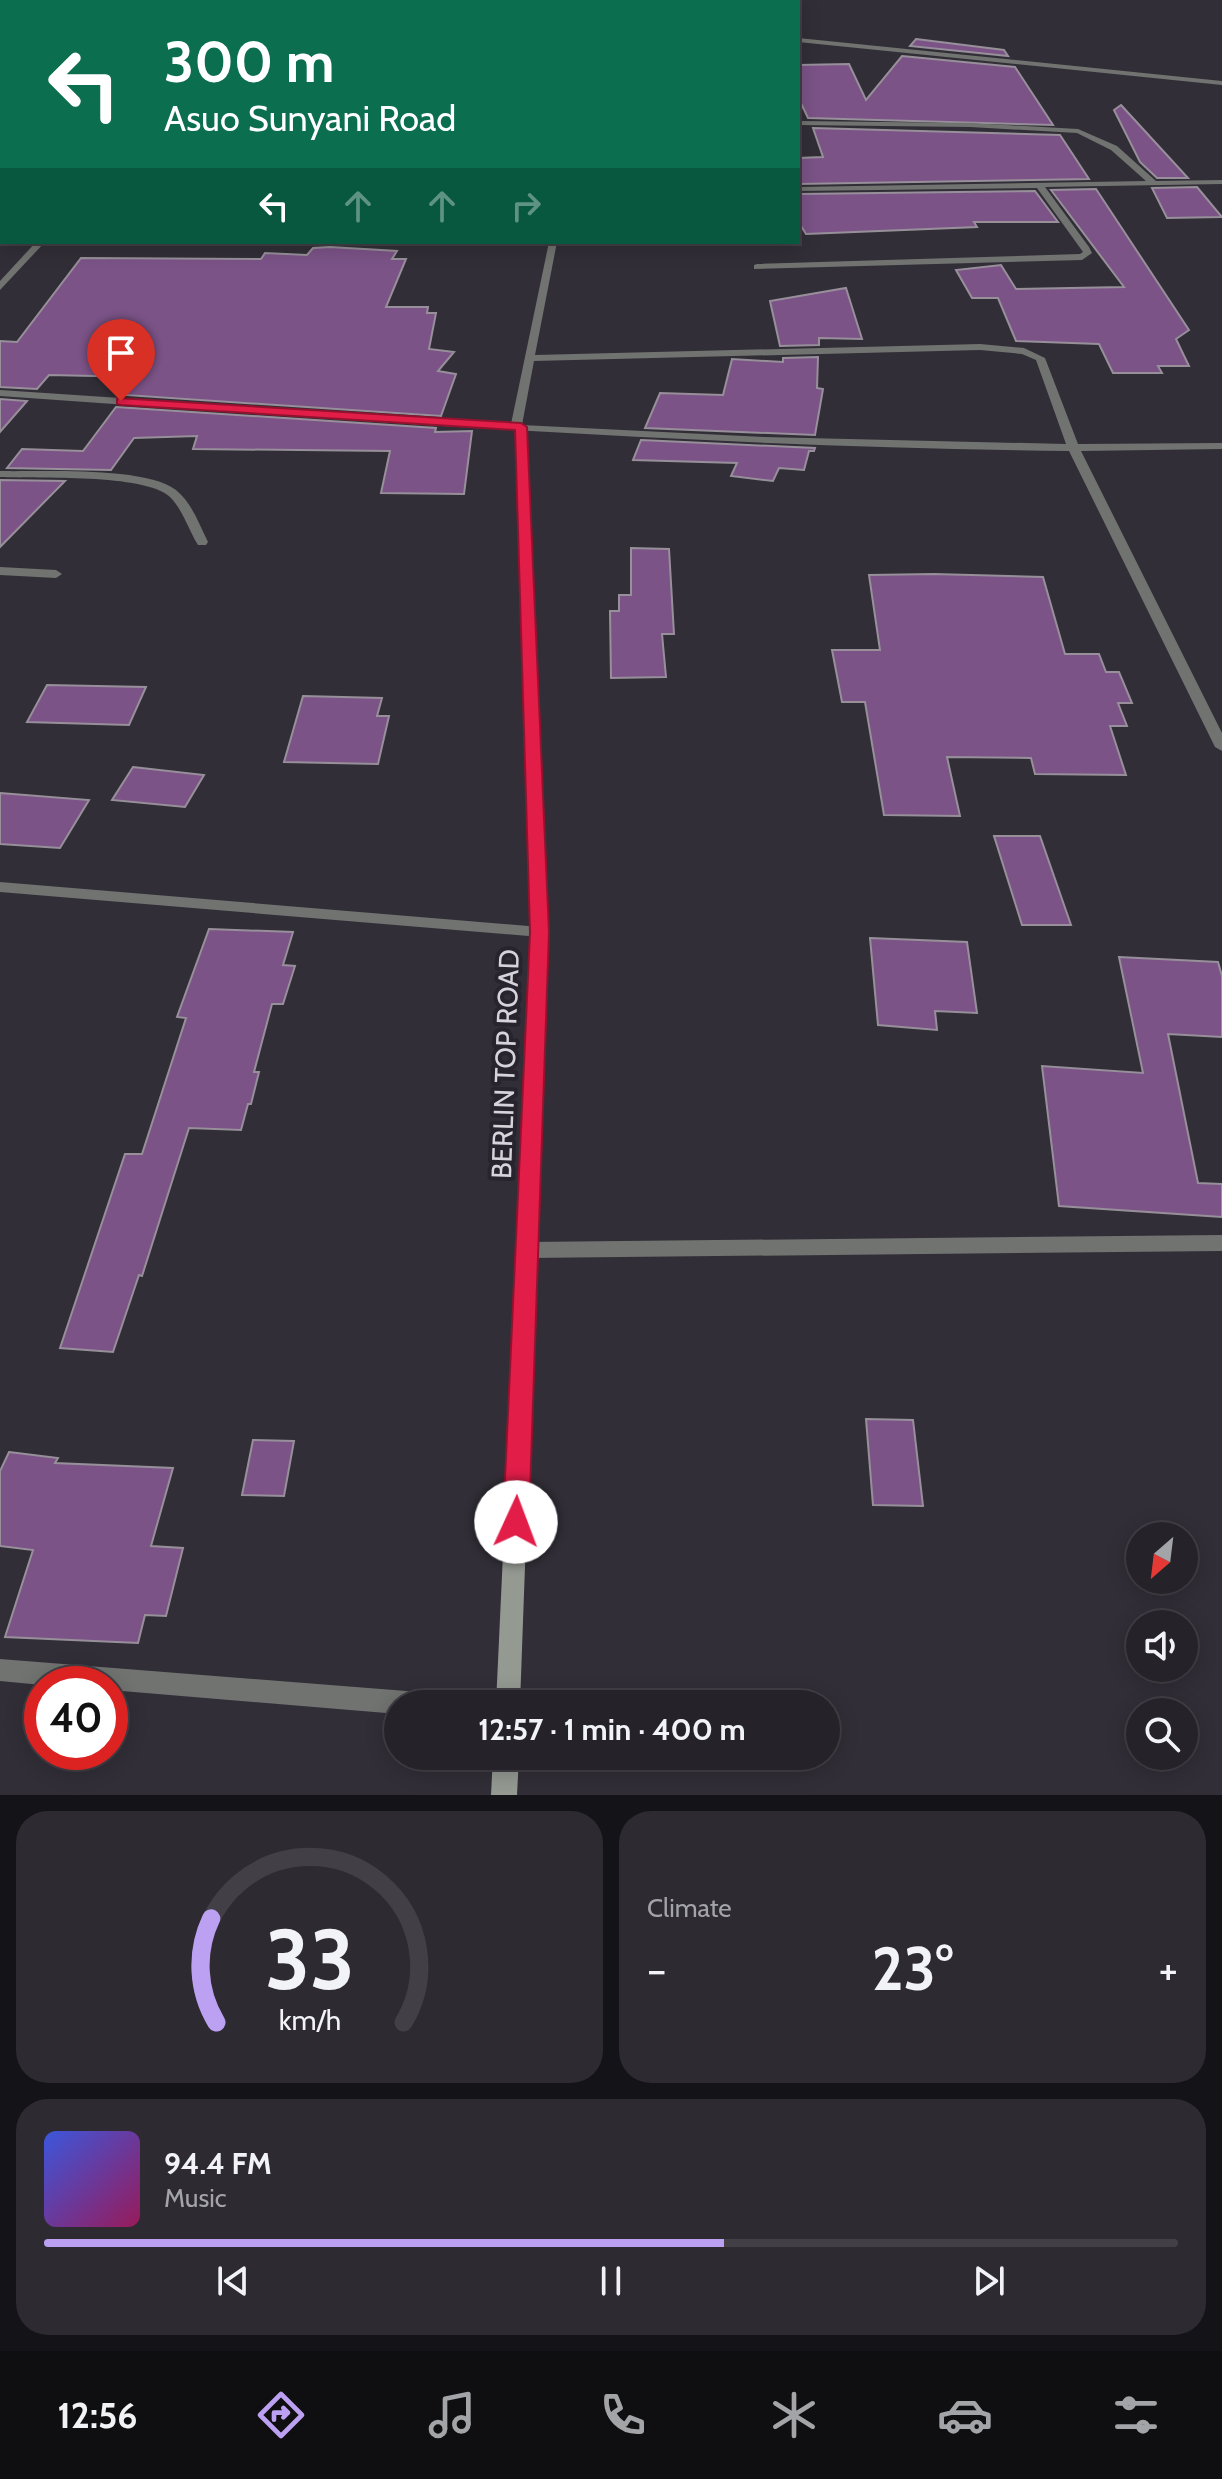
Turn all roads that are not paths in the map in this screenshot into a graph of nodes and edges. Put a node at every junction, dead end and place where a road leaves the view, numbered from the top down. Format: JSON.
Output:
{"nodes":[{"id":1,"x":800,"y":40,"type":"edge"},
{"id":2,"x":1222,"y":83,"type":"edge"},
{"id":3,"x":800,"y":123,"type":"edge"},
{"id":4,"x":1222,"y":182,"type":"edge"},
{"id":5,"x":1155,"y":184,"type":"junction"},
{"id":6,"x":1041,"y":188,"type":"junction"},
{"id":7,"x":800,"y":189,"type":"edge"},
{"id":8,"x":39,"y":244,"type":"edge"},
{"id":9,"x":553,"y":244,"type":"edge"},
{"id":10,"x":757,"y":267,"type":"dead end"},
{"id":11,"x":0,"y":287,"type":"edge"},
{"id":12,"x":530,"y":358,"type":"junction"},
{"id":13,"x":0,"y":393,"type":"edge"},
{"id":14,"x":518,"y":427,"type":"junction"},
{"id":15,"x":1222,"y":446,"type":"edge"},
{"id":16,"x":1073,"y":447,"type":"junction"},
{"id":17,"x":0,"y":474,"type":"edge"},
{"id":18,"x":202,"y":542,"type":"dead end"},
{"id":19,"x":0,"y":571,"type":"edge"},
{"id":20,"x":56,"y":574,"type":"dead end"},
{"id":21,"x":1222,"y":747,"type":"edge"},
{"id":22,"x":1,"y":890,"type":"edge"},
{"id":23,"x":540,"y":932,"type":"junction"},
{"id":24,"x":1222,"y":1243,"type":"edge"},
{"id":25,"x":528,"y":1250,"type":"junction"},
{"id":26,"x":0,"y":1670,"type":"edge"},
{"id":27,"x":509,"y":1690,"type":"edge"},
{"id":28,"x":384,"y":1701,"type":"edge"},
{"id":29,"x":505,"y":1770,"type":"edge"},
{"id":30,"x":504,"y":1795,"type":"edge"}],
"edges":[{"from":1,"to":2,"type":"street"},
{"from":3,"to":5,"type":"street"},
{"from":4,"to":5,"type":"street"},
{"from":5,"to":6,"type":"street"},
{"from":6,"to":7,"type":"street"},
{"from":6,"to":10,"type":"street"},
{"from":8,"to":11,"type":"street"},
{"from":9,"to":12,"type":"street","name":"BERLIN TOP ROAD"},
{"from":12,"to":14,"type":"street","name":"BERLIN TOP ROAD"},
{"from":12,"to":16,"type":"street"},
{"from":13,"to":14,"type":"street"},
{"from":14,"to":16,"type":"street"},
{"from":14,"to":23,"type":"street","name":"BERLIN TOP ROAD"},
{"from":15,"to":16,"type":"street"},
{"from":16,"to":21,"type":"street"},
{"from":17,"to":18,"type":"street"},
{"from":19,"to":20,"type":"street"},
{"from":22,"to":23,"type":"street"},
{"from":23,"to":25,"type":"street","name":"BERLIN TOP ROAD"},
{"from":24,"to":25,"type":"street"},
{"from":25,"to":27,"type":"street","name":"BERLIN TOP ROAD"},
{"from":26,"to":28,"type":"street"},
{"from":29,"to":30,"type":"street"}]}
